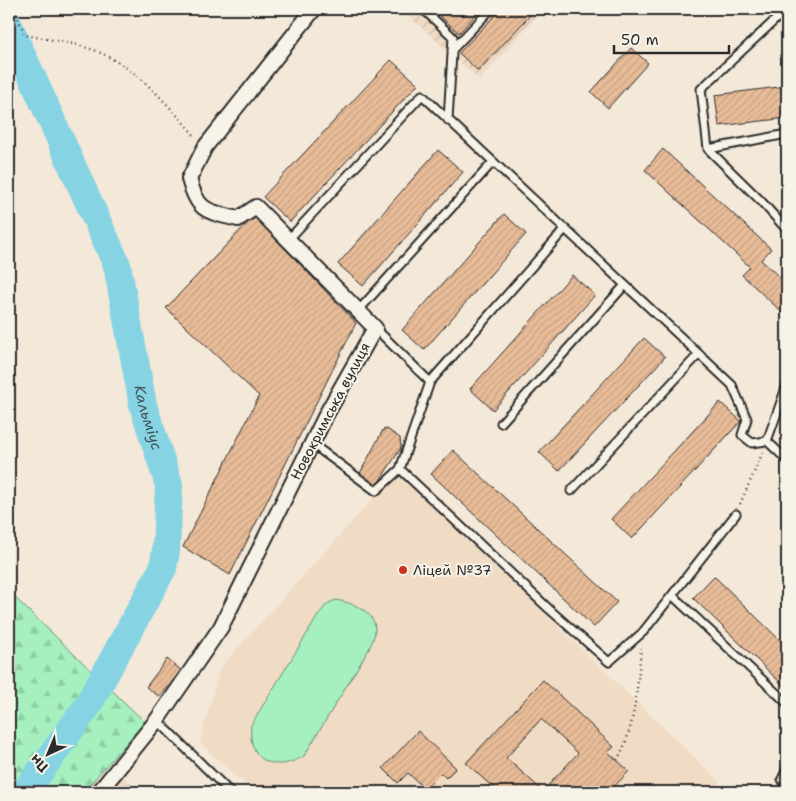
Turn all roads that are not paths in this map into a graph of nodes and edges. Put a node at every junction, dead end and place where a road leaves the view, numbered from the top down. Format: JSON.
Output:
{"nodes":[{"id":1,"x":314,"y":9,"type":"edge"},
{"id":2,"x":422,"y":9,"type":"edge"},
{"id":3,"x":491,"y":9,"type":"edge"},
{"id":4,"x":787,"y":9,"type":"edge"},
{"id":5,"x":452,"y":50,"type":"junction"},
{"id":6,"x":448,"y":120,"type":"junction"},
{"id":7,"x":787,"y":134,"type":"edge"},
{"id":8,"x":708,"y":149,"type":"junction"},
{"id":9,"x":493,"y":162,"type":"junction"},
{"id":10,"x":565,"y":229,"type":"junction"},
{"id":11,"x":787,"y":230,"type":"edge"},
{"id":12,"x":288,"y":240,"type":"junction"},
{"id":13,"x":626,"y":285,"type":"junction"},
{"id":14,"x":358,"y":311,"type":"junction"},
{"id":15,"x":375,"y":328,"type":"junction"},
{"id":16,"x":699,"y":354,"type":"junction"},
{"id":17,"x":430,"y":382,"type":"junction"},
{"id":18,"x":787,"y":385,"type":"edge"},
{"id":19,"x":501,"y":423,"type":"dead end"},
{"id":20,"x":768,"y":441,"type":"junction"},
{"id":21,"x":311,"y":443,"type":"junction"},
{"id":22,"x":787,"y":460,"type":"edge"},
{"id":23,"x":400,"y":469,"type":"junction"},
{"id":24,"x":571,"y":491,"type":"dead end"},
{"id":25,"x":736,"y":514,"type":"road end"},
{"id":26,"x":673,"y":596,"type":"junction"},
{"id":27,"x":787,"y":703,"type":"edge"},
{"id":28,"x":157,"y":720,"type":"junction"},
{"id":29,"x":787,"y":769,"type":"edge"},
{"id":30,"x":787,"y":788,"type":"edge"},
{"id":31,"x":99,"y":792,"type":"edge"},
{"id":32,"x":230,"y":792,"type":"edge"}],
"edges":[{"from":1,"to":12,"type":"street","name":"Новокримська вулиця"},
{"from":2,"to":5,"type":"lane"},
{"from":3,"to":5,"type":"lane"},
{"from":4,"to":8,"type":"lane"},
{"from":5,"to":6,"type":"lane"},
{"from":6,"to":9,"type":"lane"},
{"from":6,"to":12,"type":"lane"},
{"from":7,"to":8,"type":"lane"},
{"from":8,"to":11,"type":"lane"},
{"from":9,"to":10,"type":"lane"},
{"from":9,"to":14,"type":"lane"},
{"from":10,"to":13,"type":"lane"},
{"from":10,"to":17,"type":"lane"},
{"from":12,"to":14,"type":"street","name":"Новокримська вулиця"},
{"from":13,"to":16,"type":"lane"},
{"from":13,"to":19,"type":"lane"},
{"from":14,"to":15,"type":"street","name":"Новокримська вулиця"},
{"from":15,"to":17,"type":"lane"},
{"from":15,"to":21,"type":"street","name":"Новокримська вулиця"},
{"from":16,"to":20,"type":"lane"},
{"from":16,"to":24,"type":"lane"},
{"from":17,"to":23,"type":"lane"},
{"from":18,"to":20,"type":"lane"},
{"from":20,"to":22,"type":"lane"},
{"from":21,"to":23,"type":"lane"},
{"from":21,"to":28,"type":"street","name":"Новокримська вулиця"},
{"from":23,"to":26,"type":"lane"},
{"from":25,"to":26,"type":"lane"},
{"from":26,"to":27,"type":"lane"},
{"from":28,"to":31,"type":"street","name":"Новокримська вулиця"},
{"from":28,"to":32,"type":"lane"},
{"from":29,"to":30,"type":"lane"}]}
